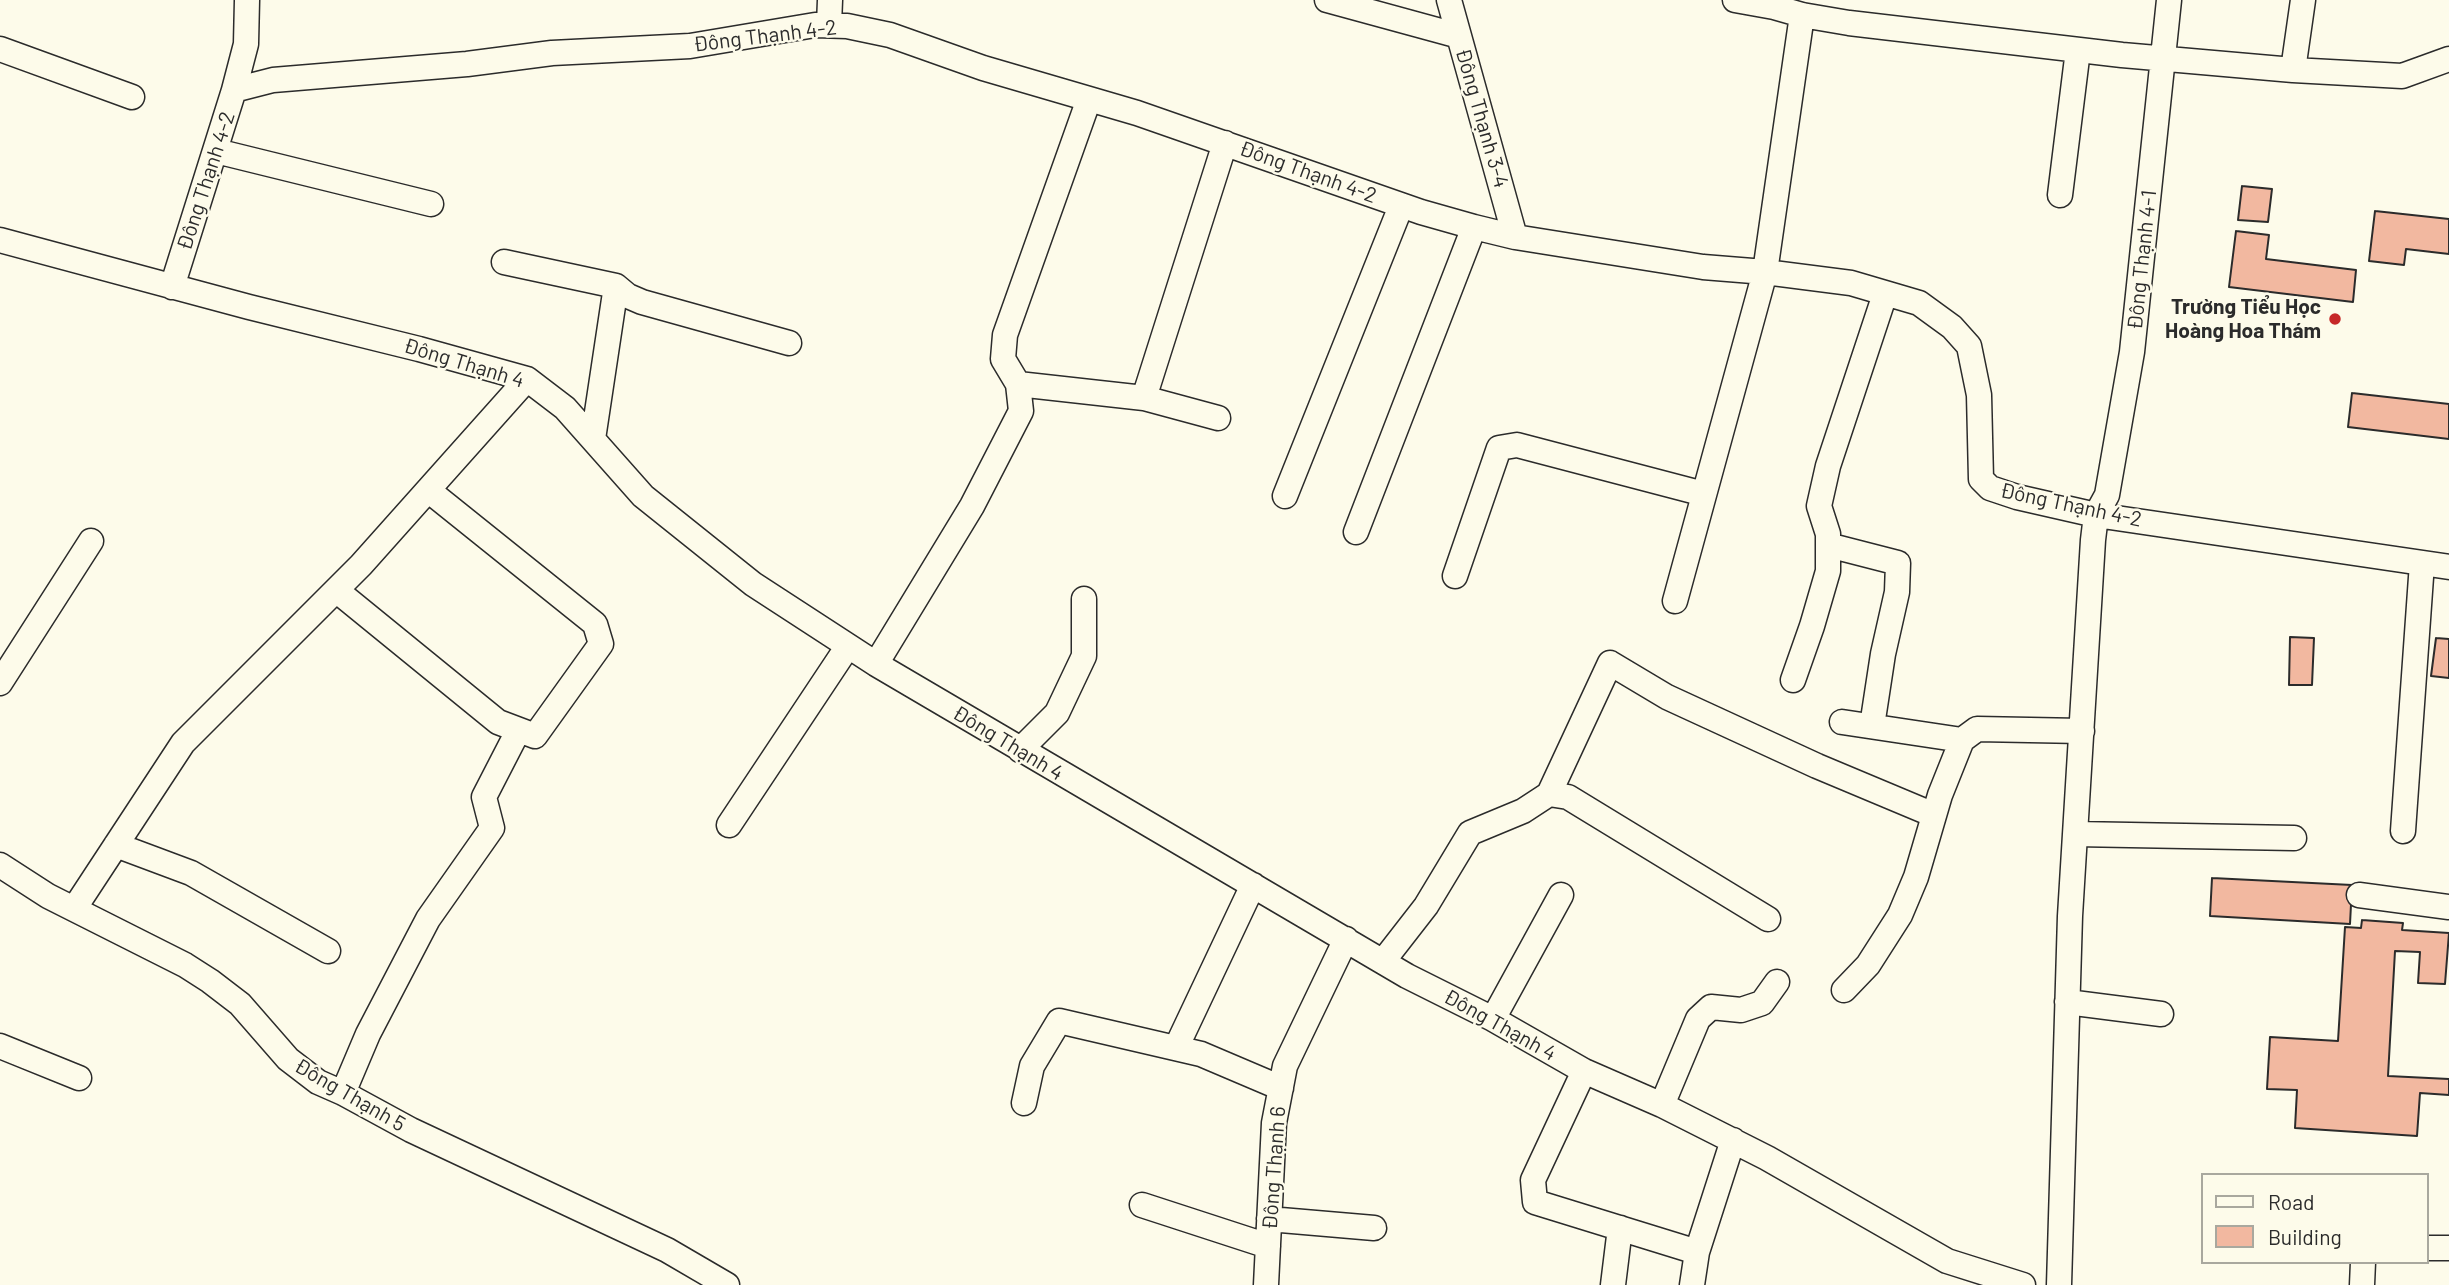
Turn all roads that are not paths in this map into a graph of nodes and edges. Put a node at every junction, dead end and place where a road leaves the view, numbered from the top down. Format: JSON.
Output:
{"nodes":[{"id":1,"x":247,"y":0,"type":"edge"},
{"id":2,"x":830,"y":0,"type":"edge"},
{"id":3,"x":1327,"y":0,"type":"edge"},
{"id":4,"x":1449,"y":0,"type":"edge"},
{"id":5,"x":1735,"y":0,"type":"edge"},
{"id":6,"x":2169,"y":0,"type":"edge"},
{"id":7,"x":2303,"y":0,"type":"edge"},
{"id":8,"x":1802,"y":15,"type":"junction"},
{"id":9,"x":829,"y":25,"type":"junction"},
{"id":10,"x":1459,"y":36,"type":"junction"},
{"id":11,"x":0,"y":49,"type":"edge"},
{"id":12,"x":2078,"y":50,"type":"junction"},
{"id":13,"x":2164,"y":59,"type":"junction"},
{"id":14,"x":2449,"y":59,"type":"edge"},
{"id":15,"x":2293,"y":70,"type":"junction"},
{"id":16,"x":234,"y":90,"type":"junction"},
{"id":17,"x":132,"y":97,"type":"dead end"},
{"id":18,"x":1089,"y":99,"type":"junction"},
{"id":19,"x":1226,"y":143,"type":"junction"},
{"id":20,"x":216,"y":151,"type":"junction"},
{"id":21,"x":2060,"y":195,"type":"dead end"},
{"id":22,"x":431,"y":204,"type":"dead end"},
{"id":23,"x":1401,"y":206,"type":"junction"},
{"id":24,"x":1474,"y":226,"type":"junction"},
{"id":25,"x":1515,"y":237,"type":"junction"},
{"id":26,"x":0,"y":240,"type":"edge"},
{"id":27,"x":504,"y":262,"type":"dead end"},
{"id":28,"x":1765,"y":272,"type":"junction"},
{"id":29,"x":615,"y":286,"type":"junction"},
{"id":30,"x":172,"y":287,"type":"junction"},
{"id":31,"x":1885,"y":294,"type":"junction"},
{"id":32,"x":789,"y":343,"type":"dead end"},
{"id":33,"x":527,"y":379,"type":"junction"},
{"id":34,"x":1018,"y":384,"type":"junction"},
{"id":35,"x":1144,"y":398,"type":"junction"},
{"id":36,"x":1218,"y":418,"type":"dead end"},
{"id":37,"x":593,"y":439,"type":"junction"},
{"id":38,"x":428,"y":490,"type":"junction"},
{"id":39,"x":1704,"y":494,"type":"junction"},
{"id":40,"x":1285,"y":496,"type":"dead end"},
{"id":41,"x":2096,"y":515,"type":"junction"},
{"id":42,"x":1356,"y":533,"type":"dead end"},
{"id":43,"x":91,"y":541,"type":"dead end"},
{"id":44,"x":1828,"y":545,"type":"junction"},
{"id":45,"x":2422,"y":563,"type":"junction"},
{"id":46,"x":2449,"y":567,"type":"edge"},
{"id":47,"x":1455,"y":576,"type":"dead end"},
{"id":48,"x":336,"y":590,"type":"junction"},
{"id":49,"x":1084,"y":599,"type":"dead end"},
{"id":50,"x":1675,"y":600,"type":"dead end"},
{"id":51,"x":848,"y":646,"type":"junction"},
{"id":52,"x":876,"y":664,"type":"junction"},
{"id":53,"x":1793,"y":680,"type":"dead end"},
{"id":54,"x":0,"y":683,"type":"edge"},
{"id":55,"x":1842,"y":722,"type":"dead end"},
{"id":56,"x":1872,"y":726,"type":"junction"},
{"id":57,"x":517,"y":731,"type":"junction"},
{"id":58,"x":2082,"y":731,"type":"junction"},
{"id":59,"x":1962,"y":740,"type":"junction"},
{"id":60,"x":1020,"y":750,"type":"junction"},
{"id":61,"x":1549,"y":794,"type":"junction"},
{"id":62,"x":1934,"y":815,"type":"junction"},
{"id":63,"x":729,"y":825,"type":"dead end"},
{"id":64,"x":2403,"y":831,"type":"dead end"},
{"id":65,"x":2075,"y":834,"type":"junction"},
{"id":66,"x":2294,"y":838,"type":"dead end"},
{"id":67,"x":116,"y":845,"type":"junction"},
{"id":68,"x":0,"y":865,"type":"edge"},
{"id":69,"x":1253,"y":885,"type":"junction"},
{"id":70,"x":1561,"y":895,"type":"dead end"},
{"id":71,"x":2359,"y":895,"type":"dead end"},
{"id":72,"x":2449,"y":907,"type":"edge"},
{"id":73,"x":74,"y":909,"type":"junction"},
{"id":74,"x":1768,"y":919,"type":"dead end"},
{"id":75,"x":1346,"y":939,"type":"junction"},
{"id":76,"x":328,"y":951,"type":"dead end"},
{"id":77,"x":1384,"y":960,"type":"junction"},
{"id":78,"x":1777,"y":982,"type":"dead end"},
{"id":79,"x":1844,"y":990,"type":"dead end"},
{"id":80,"x":2067,"y":1002,"type":"junction"},
{"id":81,"x":2161,"y":1014,"type":"dead end"},
{"id":82,"x":1493,"y":1019,"type":"junction"},
{"id":83,"x":0,"y":1046,"type":"edge"},
{"id":84,"x":1176,"y":1048,"type":"junction"},
{"id":85,"x":1584,"y":1071,"type":"junction"},
{"id":86,"x":79,"y":1078,"type":"dead end"},
{"id":87,"x":1281,"y":1088,"type":"junction"},
{"id":88,"x":344,"y":1093,"type":"junction"},
{"id":89,"x":1024,"y":1103,"type":"dead end"},
{"id":90,"x":1662,"y":1105,"type":"junction"},
{"id":91,"x":1733,"y":1140,"type":"junction"},
{"id":92,"x":1143,"y":1205,"type":"dead end"},
{"id":93,"x":1269,"y":1219,"type":"junction"},
{"id":94,"x":1620,"y":1227,"type":"junction"},
{"id":95,"x":1374,"y":1228,"type":"dead end"},
{"id":96,"x":1268,"y":1246,"type":"junction"},
{"id":97,"x":2428,"y":1248,"type":"edge"},
{"id":98,"x":2449,"y":1248,"type":"edge"},
{"id":99,"x":1697,"y":1252,"type":"junction"},
{"id":100,"x":2363,"y":1264,"type":"edge"},
{"id":101,"x":727,"y":1285,"type":"edge"},
{"id":102,"x":1266,"y":1285,"type":"edge"},
{"id":103,"x":1613,"y":1285,"type":"edge"},
{"id":104,"x":1692,"y":1285,"type":"edge"},
{"id":105,"x":2023,"y":1285,"type":"edge"},
{"id":106,"x":2059,"y":1285,"type":"edge"},
{"id":107,"x":2362,"y":1285,"type":"edge"}],
"edges":[{"from":1,"to":16,"type":"street"},
{"from":2,"to":9,"type":"street"},
{"from":3,"to":10,"type":"street"},
{"from":4,"to":10,"type":"street","name":"Đông Thạnh 3-4"},
{"from":5,"to":8,"type":"street"},
{"from":6,"to":13,"type":"street","name":"Đông Thạnh 4-1"},
{"from":7,"to":15,"type":"street"},
{"from":8,"to":12,"type":"street"},
{"from":8,"to":28,"type":"street"},
{"from":9,"to":16,"type":"street","name":"Đông Thạnh 4-2"},
{"from":9,"to":18,"type":"street","name":"Đông Thạnh 4-2"},
{"from":10,"to":25,"type":"street","name":"Đông Thạnh 3-4"},
{"from":11,"to":17,"type":"street"},
{"from":12,"to":13,"type":"street"},
{"from":12,"to":21,"type":"street"},
{"from":13,"to":15,"type":"street"},
{"from":13,"to":41,"type":"street","name":"Đông Thạnh 4-1"},
{"from":14,"to":15,"type":"street"},
{"from":16,"to":20,"type":"street","name":"Đông Thạnh 4-2"},
{"from":18,"to":19,"type":"street","name":"Đông Thạnh 4-2"},
{"from":18,"to":34,"type":"street"},
{"from":19,"to":23,"type":"street","name":"Đông Thạnh 4-2"},
{"from":19,"to":35,"type":"street"},
{"from":20,"to":22,"type":"street"},
{"from":20,"to":30,"type":"street","name":"Đông Thạnh 4-2"},
{"from":23,"to":24,"type":"street","name":"Đông Thạnh 4-2"},
{"from":23,"to":40,"type":"street"},
{"from":24,"to":25,"type":"street","name":"Đông Thạnh 4-2"},
{"from":24,"to":42,"type":"street"},
{"from":25,"to":28,"type":"street","name":"Đông Thạnh 4-2"},
{"from":26,"to":30,"type":"street","name":"Đông Thạnh 4"},
{"from":27,"to":29,"type":"street"},
{"from":28,"to":31,"type":"street","name":"Đông Thạnh 4-2"},
{"from":28,"to":39,"type":"street"},
{"from":29,"to":32,"type":"street"},
{"from":29,"to":37,"type":"street"},
{"from":30,"to":33,"type":"street","name":"Đông Thạnh 4"},
{"from":31,"to":41,"type":"street","name":"Đông Thạnh 4-2"},
{"from":31,"to":44,"type":"street"},
{"from":33,"to":37,"type":"street","name":"Đông Thạnh 4"},
{"from":33,"to":38,"type":"street"},
{"from":34,"to":35,"type":"street"},
{"from":34,"to":52,"type":"street"},
{"from":35,"to":36,"type":"street"},
{"from":37,"to":51,"type":"street","name":"Đông Thạnh 4"},
{"from":38,"to":48,"type":"street"},
{"from":38,"to":57,"type":"street"},
{"from":39,"to":47,"type":"street"},
{"from":39,"to":50,"type":"street"},
{"from":41,"to":45,"type":"street","name":"Đông Thạnh 4-2"},
{"from":41,"to":58,"type":"street","name":"Đông Thạnh 4-1"},
{"from":43,"to":54,"type":"street"},
{"from":44,"to":53,"type":"street"},
{"from":44,"to":56,"type":"street"},
{"from":45,"to":46,"type":"street","name":"Đông Thạnh 4-2"},
{"from":45,"to":64,"type":"street"},
{"from":48,"to":57,"type":"street"},
{"from":48,"to":67,"type":"street"},
{"from":49,"to":60,"type":"street"},
{"from":51,"to":52,"type":"street","name":"Đông Thạnh 4"},
{"from":51,"to":63,"type":"street"},
{"from":52,"to":60,"type":"street","name":"Đông Thạnh 4"},
{"from":55,"to":56,"type":"street"},
{"from":56,"to":59,"type":"street"},
{"from":57,"to":88,"type":"street"},
{"from":58,"to":59,"type":"street"},
{"from":58,"to":65,"type":"street","name":"Đông Thạnh 4-1"},
{"from":59,"to":62,"type":"street"},
{"from":60,"to":69,"type":"street","name":"Đông Thạnh 4"},
{"from":61,"to":62,"type":"street"},
{"from":61,"to":74,"type":"street"},
{"from":61,"to":77,"type":"street"},
{"from":62,"to":79,"type":"street"},
{"from":65,"to":66,"type":"street"},
{"from":65,"to":80,"type":"street","name":"Đông Thạnh 4-1"},
{"from":67,"to":73,"type":"street"},
{"from":67,"to":76,"type":"street"},
{"from":68,"to":73,"type":"street","name":"Đông Thạnh 5"},
{"from":69,"to":75,"type":"street","name":"Đông Thạnh 4"},
{"from":69,"to":84,"type":"street"},
{"from":70,"to":82,"type":"street"},
{"from":71,"to":72,"type":"street"},
{"from":73,"to":88,"type":"street","name":"Đông Thạnh 5"},
{"from":75,"to":77,"type":"street","name":"Đông Thạnh 4"},
{"from":75,"to":87,"type":"street","name":"Đông Thạnh 6"},
{"from":77,"to":82,"type":"street","name":"Đông Thạnh 4"},
{"from":78,"to":90,"type":"street"},
{"from":80,"to":81,"type":"street"},
{"from":80,"to":106,"type":"street","name":"Đông Thạnh 4-1"},
{"from":82,"to":85,"type":"street","name":"Đông Thạnh 4"},
{"from":83,"to":86,"type":"street"},
{"from":84,"to":87,"type":"street"},
{"from":84,"to":89,"type":"street"},
{"from":85,"to":90,"type":"street","name":"Đông Thạnh 4"},
{"from":85,"to":94,"type":"street"},
{"from":87,"to":93,"type":"street","name":"Đông Thạnh 6"},
{"from":88,"to":101,"type":"street","name":"Đông Thạnh 5"},
{"from":90,"to":91,"type":"street","name":"Đông Thạnh 4"},
{"from":91,"to":99,"type":"street"},
{"from":91,"to":105,"type":"street","name":"Đông Thạnh 4"},
{"from":92,"to":96,"type":"street"},
{"from":93,"to":95,"type":"street"},
{"from":93,"to":96,"type":"street","name":"Đông Thạnh 6"},
{"from":94,"to":99,"type":"street"},
{"from":94,"to":103,"type":"street"},
{"from":96,"to":102,"type":"street","name":"Đông Thạnh 6"},
{"from":97,"to":98,"type":"street"},
{"from":99,"to":104,"type":"street"},
{"from":100,"to":107,"type":"street"}]}
